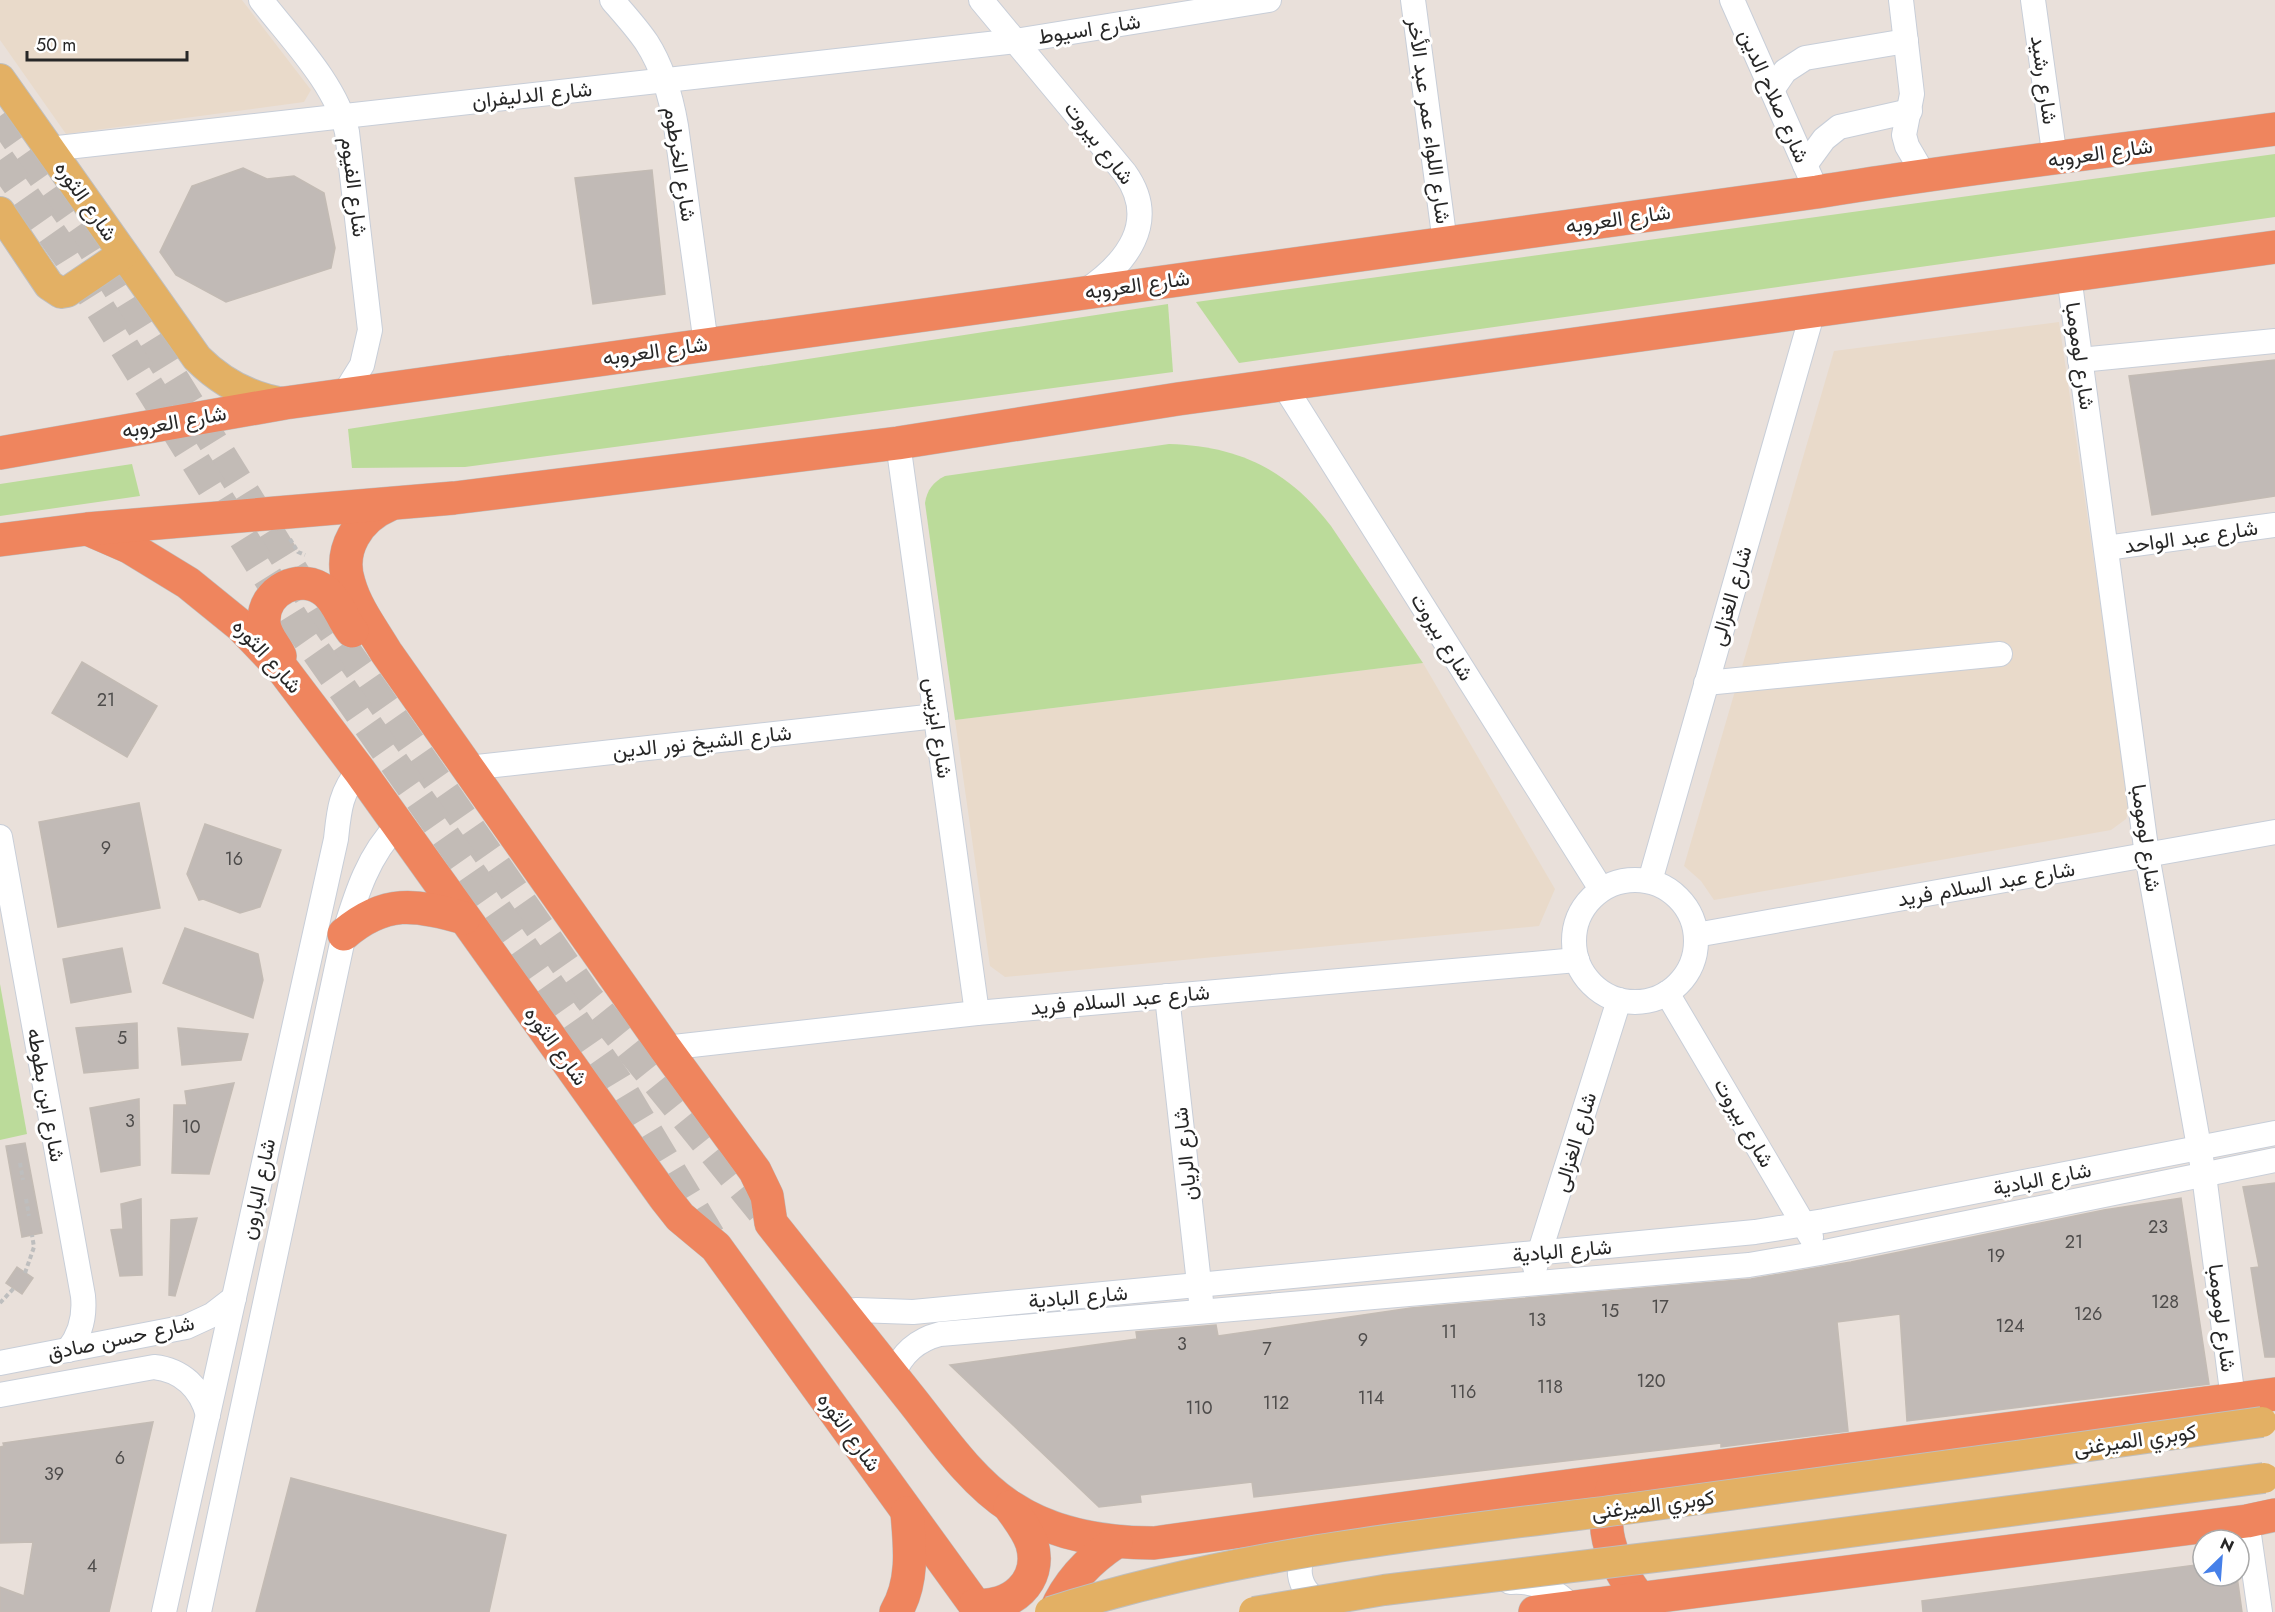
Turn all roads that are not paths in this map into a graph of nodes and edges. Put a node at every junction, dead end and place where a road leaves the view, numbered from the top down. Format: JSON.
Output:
{"nodes":[{"id":1,"x":261,"y":0,"type":"edge"},
{"id":2,"x":612,"y":0,"type":"edge"},
{"id":3,"x":981,"y":0,"type":"edge"},
{"id":4,"x":1269,"y":0,"type":"edge"},
{"id":5,"x":1413,"y":0,"type":"edge"},
{"id":6,"x":1732,"y":0,"type":"edge"},
{"id":7,"x":1901,"y":0,"type":"edge"},
{"id":8,"x":2033,"y":0,"type":"edge"},
{"id":9,"x":1016,"y":41,"type":"junction"},
{"id":10,"x":1906,"y":41,"type":"junction"},
{"id":11,"x":0,"y":79,"type":"edge"},
{"id":12,"x":665,"y":80,"type":"junction"},
{"id":13,"x":1772,"y":90,"type":"junction"},
{"id":14,"x":1910,"y":111,"type":"junction"},
{"id":15,"x":343,"y":117,"type":"junction"},
{"id":16,"x":2275,"y":129,"type":"edge"},
{"id":17,"x":49,"y":149,"type":"junction"},
{"id":18,"x":2055,"y":159,"type":"junction"},
{"id":19,"x":1924,"y":174,"type":"junction"},
{"id":20,"x":1811,"y":178,"type":"junction"},
{"id":21,"x":0,"y":212,"type":"edge"},
{"id":22,"x":1445,"y":243,"type":"junction"},
{"id":23,"x":2275,"y":247,"type":"edge"},
{"id":24,"x":123,"y":254,"type":"junction"},
{"id":25,"x":2068,"y":276,"type":"junction"},
{"id":26,"x":1082,"y":293,"type":"junction"},
{"id":27,"x":1813,"y":310,"type":"junction"},
{"id":28,"x":2275,"y":341,"type":"edge"},
{"id":29,"x":706,"y":344,"type":"junction"},
{"id":30,"x":2080,"y":360,"type":"junction"},
{"id":31,"x":1283,"y":384,"type":"junction"},
{"id":32,"x":344,"y":394,"type":"junction"},
{"id":33,"x":285,"y":403,"type":"junction"},
{"id":34,"x":898,"y":443,"type":"junction"},
{"id":35,"x":0,"y":453,"type":"edge"},
{"id":36,"x":389,"y":505,"type":"junction"},
{"id":37,"x":2275,"y":525,"type":"edge"},
{"id":38,"x":87,"y":529,"type":"junction"},
{"id":39,"x":0,"y":540,"type":"edge"},
{"id":40,"x":2106,"y":548,"type":"junction"},
{"id":41,"x":386,"y":652,"type":"junction"},
{"id":42,"x":2000,"y":654,"type":"dead end"},
{"id":43,"x":284,"y":671,"type":"junction"},
{"id":44,"x":1706,"y":683,"type":"junction"},
{"id":45,"x":936,"y":716,"type":"junction"},
{"id":46,"x":468,"y":768,"type":"junction"},
{"id":47,"x":359,"y":771,"type":"junction"},
{"id":48,"x":398,"y":825,"type":"junction"},
{"id":49,"x":2275,"y":832,"type":"edge"},
{"id":50,"x":0,"y":837,"type":"edge"},
{"id":51,"x":2147,"y":855,"type":"junction"},
{"id":52,"x":1650,"y":881,"type":"junction"},
{"id":53,"x":1601,"y":889,"type":"junction"},
{"id":54,"x":464,"y":918,"type":"junction"},
{"id":55,"x":344,"y":934,"type":"junction"},
{"id":56,"x":1696,"y":935,"type":"junction"},
{"id":57,"x":1576,"y":960,"type":"junction"},
{"id":58,"x":1667,"y":993,"type":"junction"},
{"id":59,"x":1167,"y":996,"type":"junction"},
{"id":60,"x":1619,"y":1000,"type":"junction"},
{"id":61,"x":978,"y":1013,"type":"junction"},
{"id":62,"x":665,"y":1048,"type":"junction"},
{"id":63,"x":2275,"y":1133,"type":"edge"},
{"id":64,"x":2199,"y":1148,"type":"junction"},
{"id":65,"x":2275,"y":1161,"type":"edge"},
{"id":66,"x":2204,"y":1175,"type":"junction"},
{"id":67,"x":1803,"y":1225,"type":"junction"},
{"id":68,"x":1540,"y":1253,"type":"junction"},
{"id":69,"x":1820,"y":1253,"type":"junction"},
{"id":70,"x":1530,"y":1284,"type":"junction"},
{"id":71,"x":1199,"y":1285,"type":"junction"},
{"id":72,"x":234,"y":1298,"type":"junction"},
{"id":73,"x":842,"y":1312,"type":"junction"},
{"id":74,"x":1202,"y":1312,"type":"junction"},
{"id":75,"x":68,"y":1350,"type":"junction"},
{"id":76,"x":0,"y":1363,"type":"edge"},
{"id":77,"x":893,"y":1375,"type":"junction"},
{"id":78,"x":0,"y":1395,"type":"edge"},
{"id":79,"x":2233,"y":1399,"type":"junction"},
{"id":80,"x":2271,"y":1412,"type":"edge"},
{"id":81,"x":208,"y":1415,"type":"junction"},
{"id":82,"x":2269,"y":1477,"type":"edge"},
{"id":83,"x":1614,"y":1481,"type":"junction"},
{"id":84,"x":1575,"y":1485,"type":"junction"},
{"id":85,"x":1010,"y":1507,"type":"junction"},
{"id":86,"x":907,"y":1513,"type":"junction"},
{"id":87,"x":2261,"y":1518,"type":"edge"},
{"id":88,"x":1116,"y":1542,"type":"junction"},
{"id":89,"x":1639,"y":1598,"type":"junction"},
{"id":90,"x":977,"y":1608,"type":"edge"},
{"id":91,"x":1567,"y":1609,"type":"edge"},
{"id":92,"x":164,"y":1612,"type":"edge"},
{"id":93,"x":199,"y":1612,"type":"edge"},
{"id":94,"x":896,"y":1612,"type":"edge"},
{"id":95,"x":1050,"y":1612,"type":"edge"},
{"id":96,"x":1055,"y":1612,"type":"edge"},
{"id":97,"x":1254,"y":1612,"type":"edge"},
{"id":98,"x":1535,"y":1612,"type":"edge"},
{"id":99,"x":2260,"y":1612,"type":"edge"}],
"edges":[{"from":1,"to":15,"type":"street","name":"شارع الفيوم"},
{"from":2,"to":12,"type":"street","name":"شارع الخرطوم"},
{"from":3,"to":9,"type":"street","name":"شارع بيروت"},
{"from":4,"to":9,"type":"street","name":"شارع اسيوط"},
{"from":5,"to":22,"type":"street","name":"شارع اللواء عمر عبد الأخر"},
{"from":6,"to":13,"type":"street","name":"شارع صلاح الدين"},
{"from":7,"to":10,"type":"street"},
{"from":8,"to":18,"type":"street","name":"شارع رشيد"},
{"from":9,"to":12,"type":"street","name":"شارع الدليفران"},
{"from":9,"to":26,"type":"street","name":"شارع بيروت"},
{"from":10,"to":13,"type":"street"},
{"from":10,"to":14,"type":"street"},
{"from":11,"to":17,"type":"main road","name":"شارع الثوره"},
{"from":12,"to":15,"type":"street","name":"شارع الدليفران"},
{"from":12,"to":29,"type":"street","name":"شارع الخرطوم"},
{"from":13,"to":20,"type":"street","name":"شارع صلاح الدين"},
{"from":14,"to":19,"type":"street"},
{"from":14,"to":20,"type":"street"},
{"from":15,"to":17,"type":"street","name":"شارع الدليفران"},
{"from":15,"to":32,"type":"street","name":"شارع الفيوم"},
{"from":16,"to":18,"type":"highway","name":"شارع العروبه"},
{"from":17,"to":24,"type":"main road","name":"شارع الثوره"},
{"from":18,"to":19,"type":"highway","name":"شارع العروبه"},
{"from":19,"to":20,"type":"highway","name":"شارع العروبه"},
{"from":20,"to":22,"type":"highway","name":"شارع العروبه"},
{"from":21,"to":24,"type":"main road"},
{"from":22,"to":26,"type":"highway","name":"شارع العروبه"},
{"from":23,"to":25,"type":"highway"},
{"from":24,"to":33,"type":"main road","name":"شارع الثوره"},
{"from":25,"to":27,"type":"highway"},
{"from":25,"to":30,"type":"street","name":"شارع لومومبا"},
{"from":26,"to":29,"type":"highway","name":"شارع العروبه"},
{"from":27,"to":31,"type":"highway"},
{"from":27,"to":44,"type":"street","name":"شارع الغزالى"},
{"from":28,"to":30,"type":"street"},
{"from":29,"to":32,"type":"highway","name":"شارع العروبه"},
{"from":30,"to":40,"type":"street","name":"شارع لومومبا"},
{"from":31,"to":34,"type":"highway"},
{"from":31,"to":53,"type":"street","name":"شارع بيروت"},
{"from":32,"to":33,"type":"highway","name":"شارع العروبه"},
{"from":33,"to":35,"type":"highway","name":"شارع العروبه"},
{"from":34,"to":36,"type":"highway"},
{"from":34,"to":45,"type":"street","name":"شارع ايزيس"},
{"from":36,"to":38,"type":"highway"},
{"from":36,"to":41,"type":"highway"},
{"from":37,"to":40,"type":"street","name":"شارع عبد الواحد"},
{"from":38,"to":39,"type":"highway"},
{"from":38,"to":43,"type":"highway","name":"شارع الثوره"},
{"from":40,"to":51,"type":"street","name":"شارع لومومبا"},
{"from":41,"to":43,"type":"highway"},
{"from":41,"to":46,"type":"highway"},
{"from":42,"to":44,"type":"street"},
{"from":43,"to":47,"type":"highway","name":"شارع الثوره"},
{"from":44,"to":52,"type":"street","name":"شارع الغزالى"},
{"from":45,"to":46,"type":"street","name":"شارع الشيخ نور الدين"},
{"from":45,"to":61,"type":"street","name":"شارع ايزيس"},
{"from":46,"to":62,"type":"highway"},
{"from":47,"to":48,"type":"highway","name":"شارع الثوره"},
{"from":47,"to":72,"type":"street","name":"شارع البارون"},
{"from":48,"to":54,"type":"highway","name":"شارع الثوره"},
{"from":48,"to":55,"type":"street","name":"شارع البارون"},
{"from":49,"to":51,"type":"street","name":"شارع عبد السلام فريد"},
{"from":50,"to":75,"type":"street","name":"شارع ابن بطوطه"},
{"from":51,"to":56,"type":"street","name":"شارع عبد السلام فريد"},
{"from":51,"to":64,"type":"street","name":"شارع لومومبا"},
{"from":52,"to":53,"type":"street"},
{"from":52,"to":56,"type":"street"},
{"from":53,"to":57,"type":"street"},
{"from":54,"to":55,"type":"highway"},
{"from":54,"to":86,"type":"highway","name":"شارع الثوره"},
{"from":55,"to":93,"type":"street","name":"شارع البارون"},
{"from":56,"to":58,"type":"street"},
{"from":57,"to":59,"type":"street","name":"شارع عبد السلام فريد"},
{"from":57,"to":60,"type":"street"},
{"from":58,"to":60,"type":"street"},
{"from":58,"to":67,"type":"street","name":"شارع بيروت"},
{"from":59,"to":61,"type":"street","name":"شارع عبد السلام فريد"},
{"from":59,"to":71,"type":"street","name":"شارع الريان"},
{"from":60,"to":68,"type":"street","name":"شارع الغزالى"},
{"from":61,"to":62,"type":"street","name":"شارع عبد السلام فريد"},
{"from":62,"to":73,"type":"highway"},
{"from":63,"to":64,"type":"street","name":"شارع البادية"},
{"from":64,"to":66,"type":"street","name":"شارع لومومبا"},
{"from":64,"to":67,"type":"street","name":"شارع البادية"},
{"from":65,"to":66,"type":"street","name":"شارع البادية"},
{"from":66,"to":69,"type":"street","name":"شارع البادية"},
{"from":66,"to":79,"type":"street","name":"شارع لومومبا"},
{"from":67,"to":68,"type":"street","name":"شارع البادية"},
{"from":67,"to":69,"type":"street","name":"شارع بيروت"},
{"from":68,"to":70,"type":"street","name":"شارع الغزالى"},
{"from":68,"to":71,"type":"street","name":"شارع البادية"},
{"from":69,"to":70,"type":"street","name":"شارع البادية"},
{"from":70,"to":74,"type":"street","name":"شارع البادية"},
{"from":71,"to":73,"type":"street","name":"شارع البادية"},
{"from":71,"to":74,"type":"street","name":"شارع الريان"},
{"from":72,"to":75,"type":"street","name":"شارع حسن صادق"},
{"from":72,"to":81,"type":"street","name":"شارع البارون"},
{"from":73,"to":77,"type":"highway"},
{"from":74,"to":77,"type":"street","name":"شارع البادية"},
{"from":75,"to":76,"type":"street","name":"شارع حسن صادق"},
{"from":77,"to":85,"type":"highway"},
{"from":78,"to":81,"type":"street","name":"شارع حسن صادق"},
{"from":79,"to":80,"type":"highway"},
{"from":79,"to":83,"type":"highway"},
{"from":80,"to":95,"type":"main road","name":"كوبري الميرغنى","bridge":true},
{"from":81,"to":92,"type":"street","name":"شارع البارون"},
{"from":82,"to":97,"type":"main road","bridge":true},
{"from":83,"to":84,"type":"highway"},
{"from":83,"to":89,"type":"highway"},
{"from":84,"to":88,"type":"highway"},
{"from":84,"to":91,"type":"street"},
{"from":85,"to":88,"type":"highway"},
{"from":85,"to":90,"type":"highway"},
{"from":86,"to":90,"type":"highway","name":"شارع الثوره"},
{"from":86,"to":94,"type":"highway"},
{"from":87,"to":89,"type":"highway"},
{"from":87,"to":99,"type":"street"},
{"from":88,"to":96,"type":"highway"},
{"from":89,"to":91,"type":"highway"},
{"from":91,"to":98,"type":"highway"}]}
